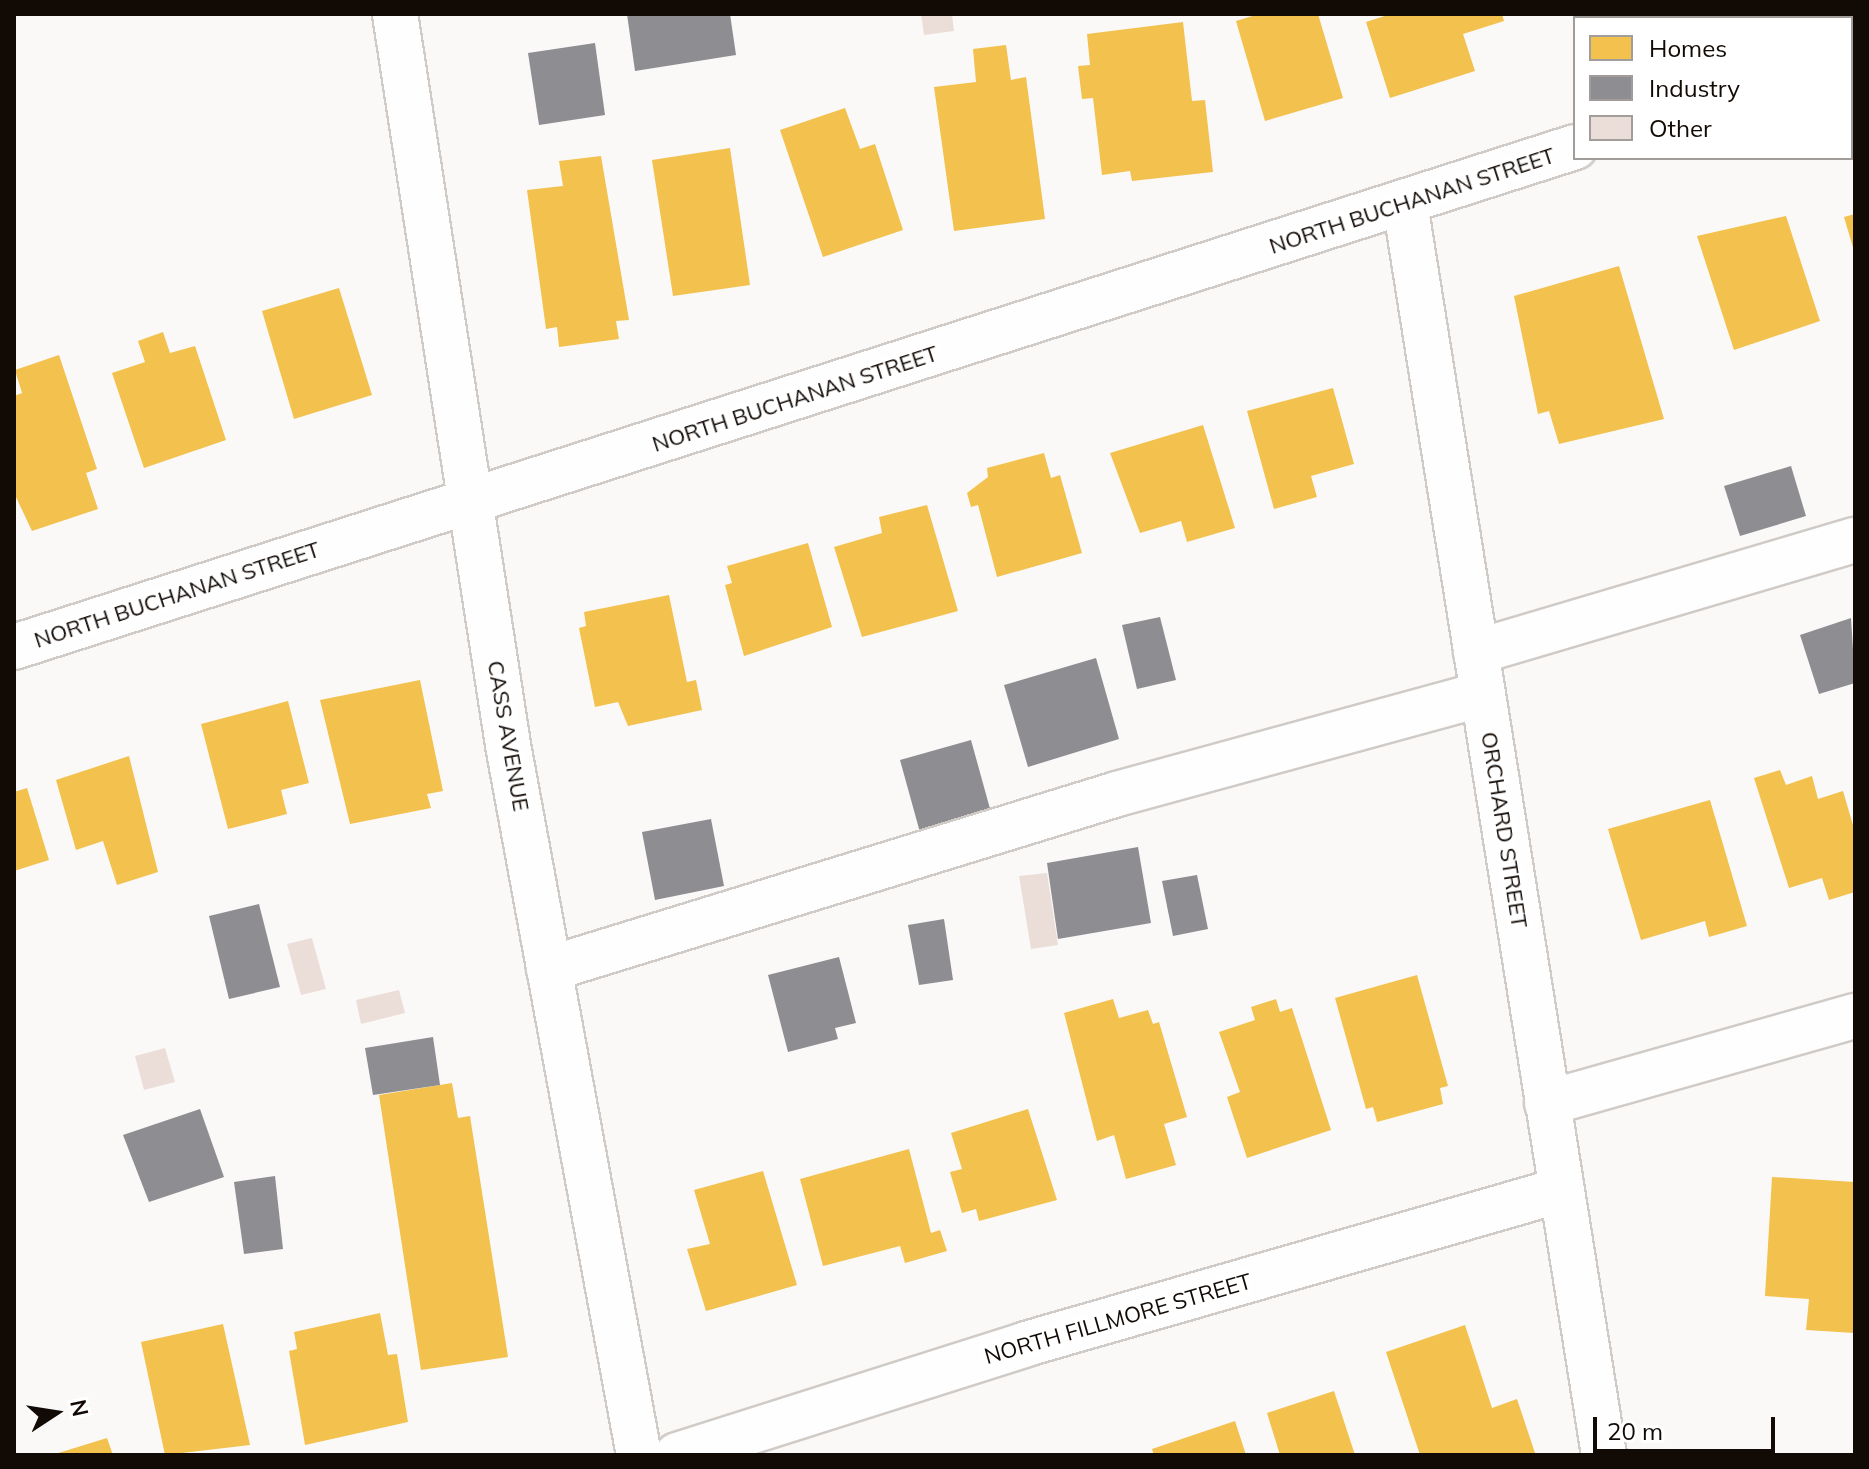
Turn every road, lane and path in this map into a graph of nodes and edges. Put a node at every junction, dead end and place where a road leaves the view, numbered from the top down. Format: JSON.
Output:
{"nodes":[{"id":1,"x":395,"y":14,"type":"edge"},
{"id":2,"x":1573,"y":148,"type":"edge"},
{"id":3,"x":1405,"y":204,"type":"junction"},
{"id":4,"x":471,"y":502,"type":"junction"},
{"id":5,"x":1855,"y":540,"type":"edge"},
{"id":6,"x":14,"y":647,"type":"edge"},
{"id":7,"x":1476,"y":652,"type":"junction"},
{"id":8,"x":1483,"y":694,"type":"junction"},
{"id":9,"x":549,"y":969,"type":"junction"},
{"id":10,"x":1855,"y":1016,"type":"edge"},
{"id":11,"x":1547,"y":1103,"type":"junction"},
{"id":12,"x":1561,"y":1190,"type":"junction"},
{"id":13,"x":639,"y":1455,"type":"edge"},
{"id":14,"x":677,"y":1455,"type":"edge"},
{"id":15,"x":1604,"y":1455,"type":"edge"}],
"edges":[{"from":1,"to":4,"type":"street","name":"CASS AVENUE"},
{"from":2,"to":3,"type":"street","name":"NORTH BUCHANAN STREET"},
{"from":3,"to":4,"type":"street","name":"NORTH BUCHANAN STREET"},
{"from":3,"to":7,"type":"street","name":"ORCHARD STREET"},
{"from":4,"to":6,"type":"street","name":"NORTH BUCHANAN STREET"},
{"from":4,"to":9,"type":"street","name":"CASS AVENUE"},
{"from":5,"to":7,"type":"street"},
{"from":7,"to":8,"type":"street","name":"ORCHARD STREET"},
{"from":8,"to":9,"type":"street"},
{"from":8,"to":11,"type":"street","name":"ORCHARD STREET"},
{"from":9,"to":13,"type":"street","name":"CASS AVENUE"},
{"from":10,"to":11,"type":"street"},
{"from":11,"to":12,"type":"street","name":"ORCHARD STREET"},
{"from":12,"to":14,"type":"street","name":"NORTH FILLMORE STREET"},
{"from":12,"to":15,"type":"street","name":"ORCHARD STREET"}]}
